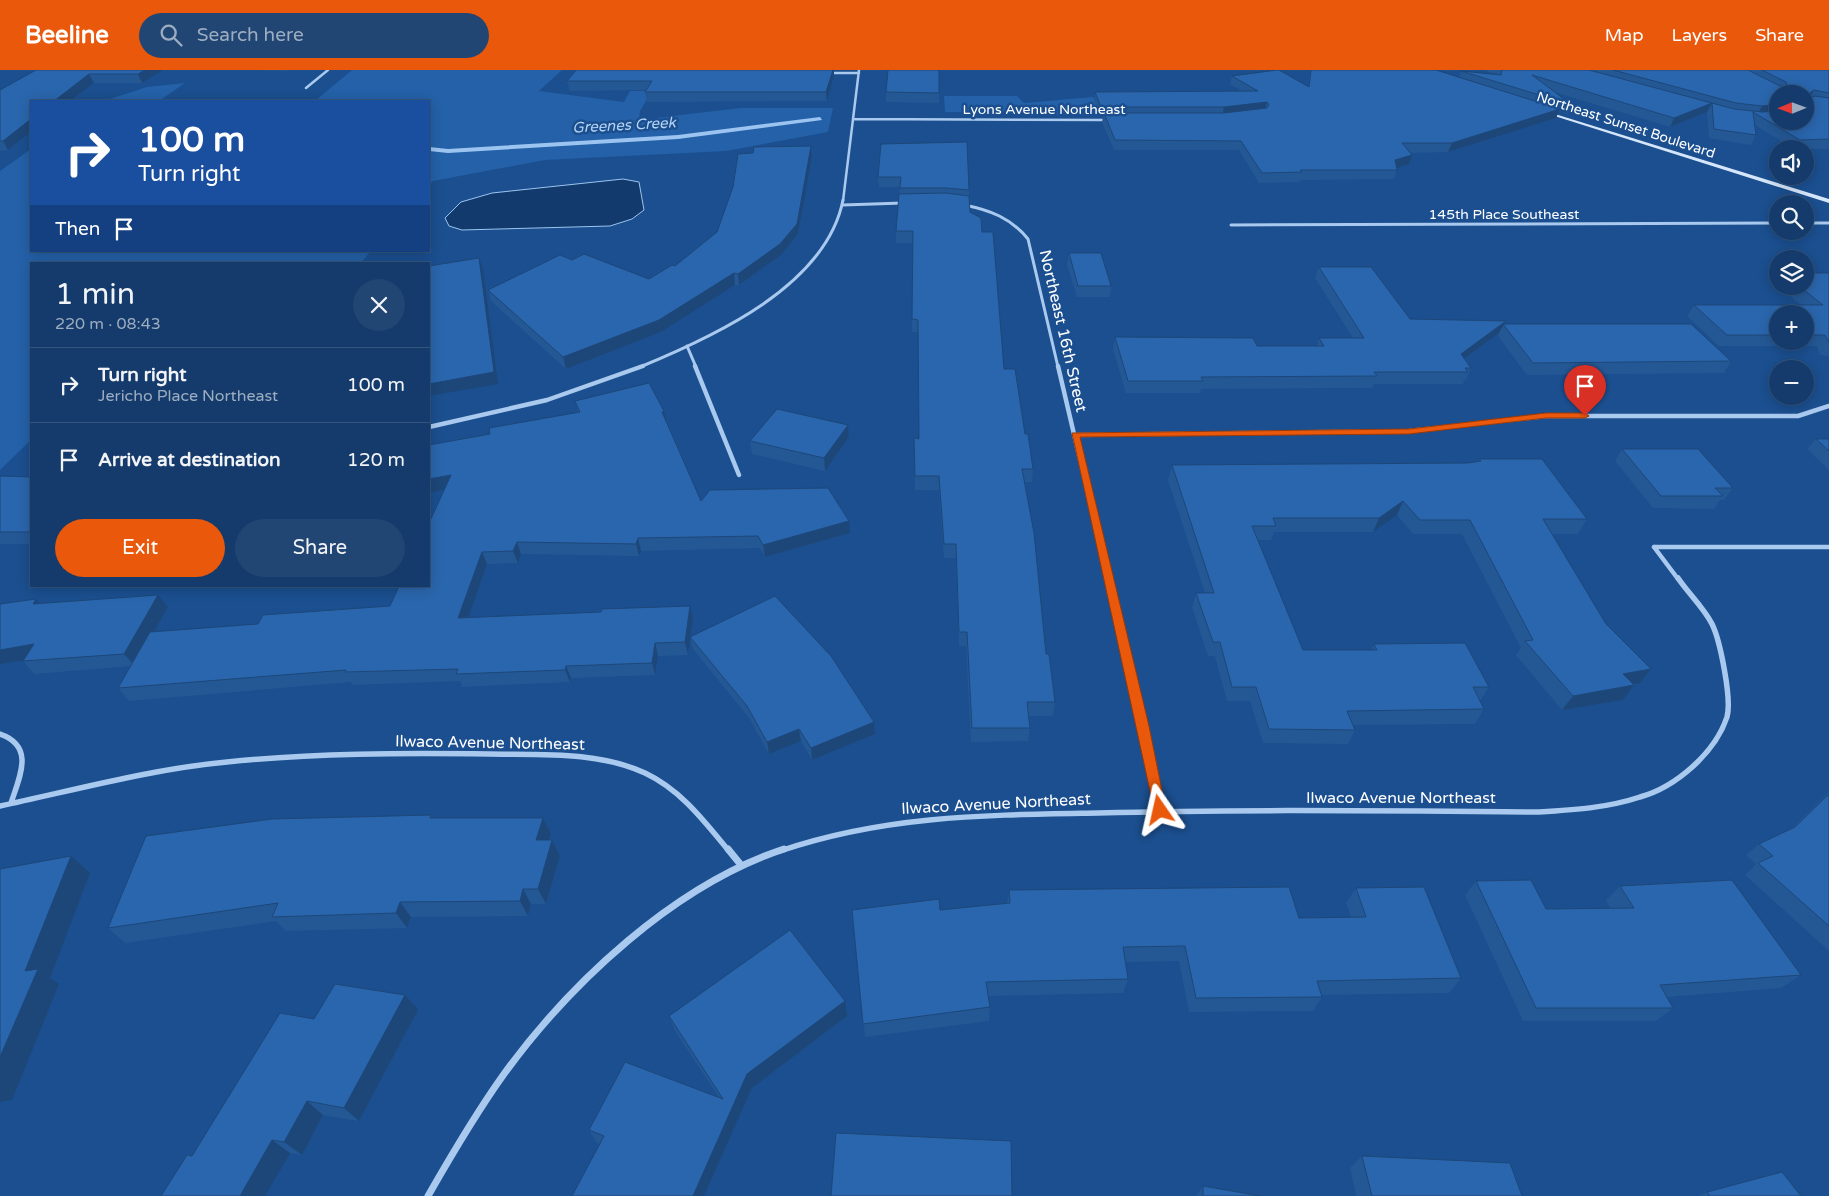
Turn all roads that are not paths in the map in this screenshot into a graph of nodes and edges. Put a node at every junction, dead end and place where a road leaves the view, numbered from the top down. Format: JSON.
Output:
{"nodes":[{"id":1,"x":328,"y":70,"type":"edge"},
{"id":2,"x":859,"y":72,"type":"edge"},
{"id":3,"x":821,"y":73,"type":"edge"},
{"id":4,"x":306,"y":88,"type":"dead end"},
{"id":5,"x":1538,"y":109,"type":"edge"},
{"id":6,"x":853,"y":118,"type":"junction"},
{"id":7,"x":1115,"y":120,"type":"edge"},
{"id":8,"x":1829,"y":201,"type":"edge"},
{"id":9,"x":909,"y":203,"type":"edge"},
{"id":10,"x":959,"y":204,"type":"edge"},
{"id":11,"x":843,"y":205,"type":"junction"},
{"id":12,"x":1769,"y":223,"type":"edge"},
{"id":13,"x":1814,"y":223,"type":"edge"},
{"id":14,"x":1829,"y":223,"type":"edge"},
{"id":15,"x":1231,"y":224,"type":"dead end"},
{"id":16,"x":687,"y":346,"type":"junction"},
{"id":17,"x":1829,"y":406,"type":"edge"},
{"id":18,"x":430,"y":427,"type":"edge"},
{"id":19,"x":1075,"y":434,"type":"junction"},
{"id":20,"x":738,"y":475,"type":"dead end"},
{"id":21,"x":1829,"y":547,"type":"edge"},
{"id":22,"x":0,"y":734,"type":"edge"},
{"id":23,"x":11,"y":803,"type":"junction"},
{"id":24,"x":0,"y":806,"type":"edge"},
{"id":25,"x":1160,"y":810,"type":"junction"},
{"id":26,"x":740,"y":865,"type":"junction"},
{"id":27,"x":428,"y":1196,"type":"edge"}],
"edges":[{"from":1,"to":4,"type":"street"},
{"from":2,"to":3,"type":"street"},
{"from":2,"to":6,"type":"street"},
{"from":5,"to":8,"type":"main road","name":"Northeast Sunset Boulevard"},
{"from":6,"to":7,"type":"street","name":"Lyons Avenue Northeast"},
{"from":6,"to":11,"type":"street"},
{"from":9,"to":11,"type":"street"},
{"from":10,"to":19,"type":"street","name":"Northeast 16th Street"},
{"from":11,"to":16,"type":"street"},
{"from":12,"to":15,"type":"street","name":"145th Place Southeast"},
{"from":13,"to":14,"type":"street"},
{"from":16,"to":18,"type":"street"},
{"from":16,"to":20,"type":"street"},
{"from":17,"to":19,"type":"street"},
{"from":19,"to":25,"type":"street","name":"Northeast 16th Street"},
{"from":21,"to":25,"type":"street","name":"Ilwaco Avenue Northeast"},
{"from":22,"to":23,"type":"street"},
{"from":23,"to":24,"type":"street","name":"Ilwaco Avenue Northeast"},
{"from":23,"to":26,"type":"street","name":"Ilwaco Avenue Northeast"},
{"from":25,"to":26,"type":"street","name":"Ilwaco Avenue Northeast"},
{"from":26,"to":27,"type":"street"}]}
